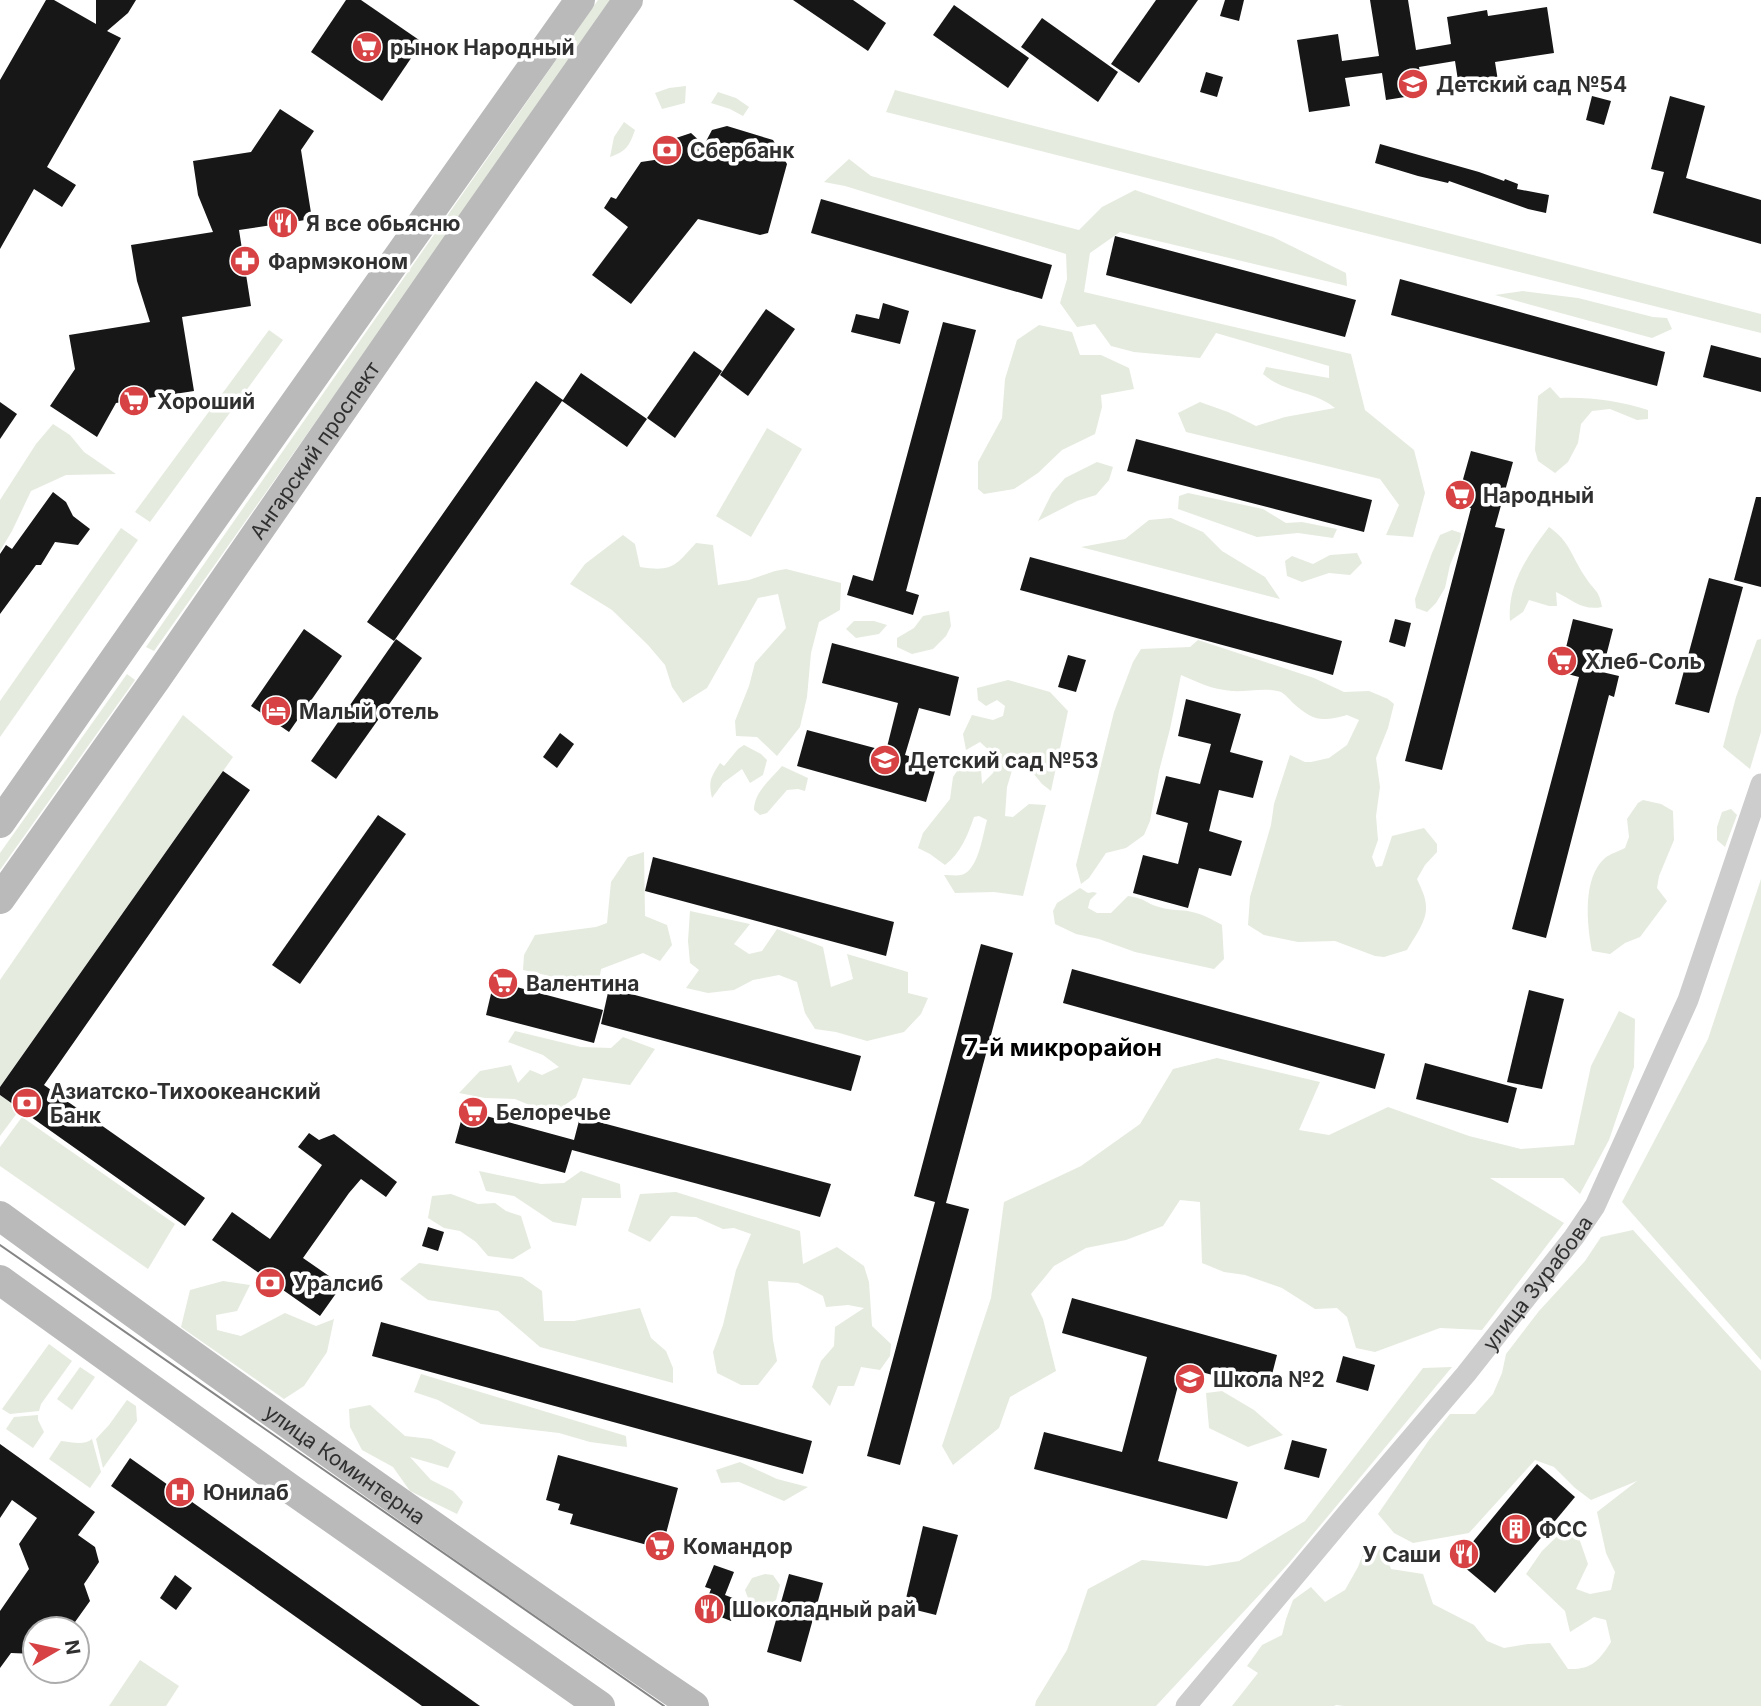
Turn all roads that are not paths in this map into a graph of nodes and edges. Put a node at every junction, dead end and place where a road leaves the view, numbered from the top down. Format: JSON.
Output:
{"nodes":[{"id":1,"x":580,"y":0,"type":"edge"},
{"id":2,"x":628,"y":0,"type":"edge"},
{"id":3,"x":118,"y":653,"type":"junction"},
{"id":4,"x":156,"y":679,"type":"junction"},
{"id":5,"x":1761,"y":784,"type":"edge"},
{"id":6,"x":0,"y":823,"type":"edge"},
{"id":7,"x":0,"y":899,"type":"edge"},
{"id":8,"x":0,"y":1216,"type":"edge"},
{"id":9,"x":0,"y":1280,"type":"edge"},
{"id":10,"x":600,"y":1706,"type":"edge"},
{"id":11,"x":694,"y":1706,"type":"edge"},
{"id":12,"x":1186,"y":1706,"type":"edge"}],
"edges":[{"from":1,"to":3,"type":"street","name":"Ангарский проспект"},
{"from":2,"to":4,"type":"street","name":"Ангарский проспект"},
{"from":3,"to":4,"type":"street"},
{"from":3,"to":6,"type":"street","name":"Ангарский проспект"},
{"from":4,"to":7,"type":"street","name":"Ангарский проспект"},
{"from":5,"to":12,"type":"street","name":"улица Зурабова"},
{"from":8,"to":11,"type":"street","name":"улица Коминтерна"},
{"from":9,"to":10,"type":"street"}]}
